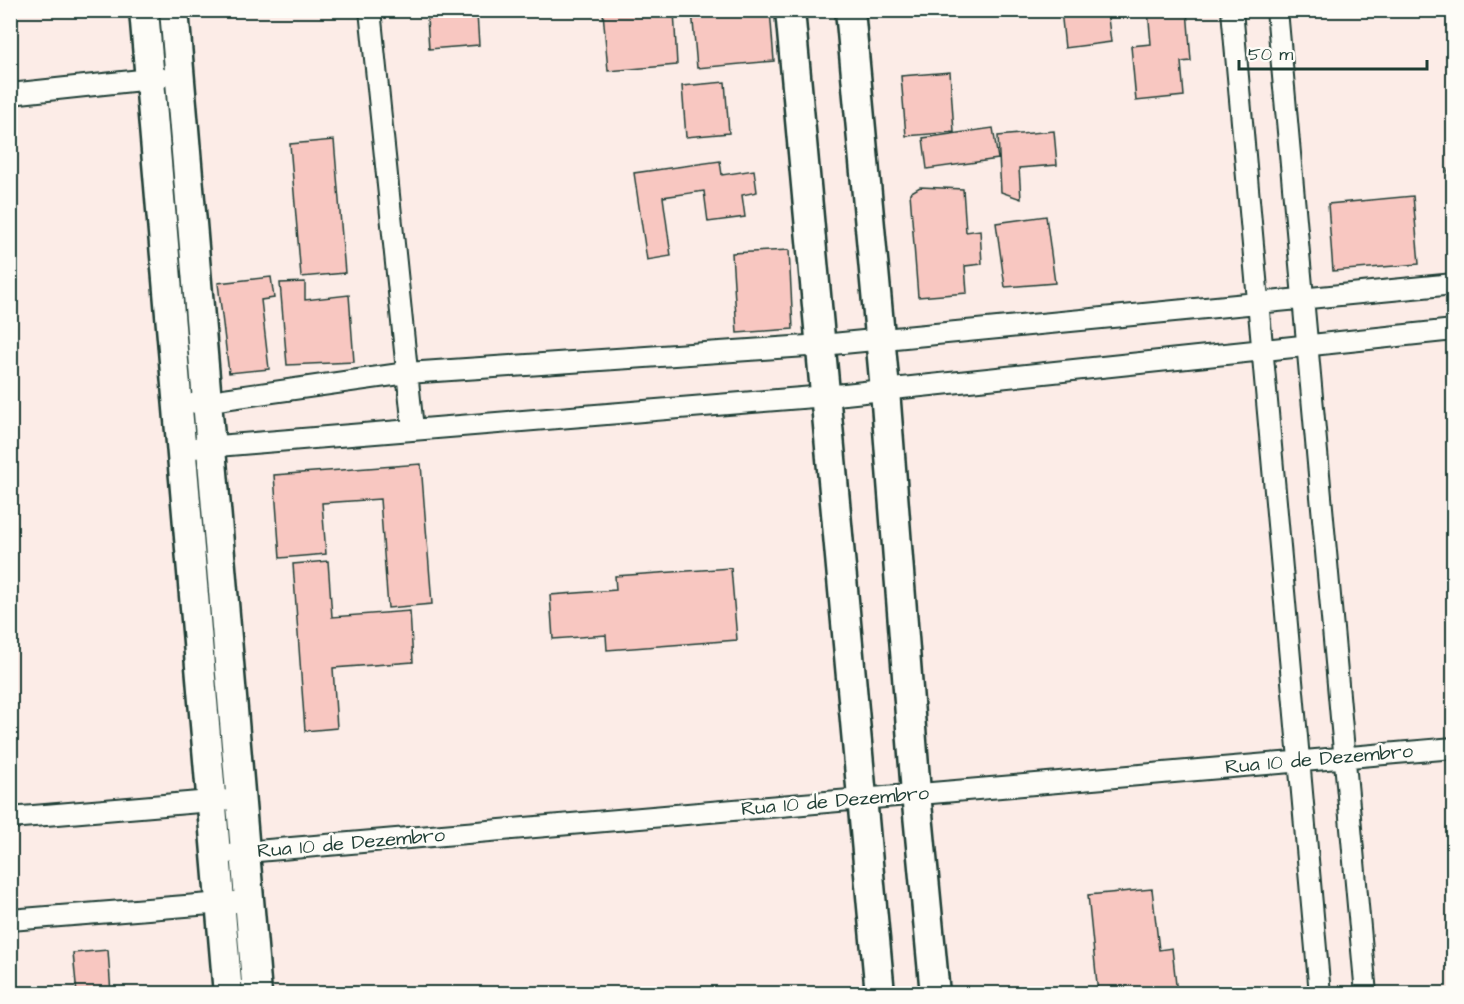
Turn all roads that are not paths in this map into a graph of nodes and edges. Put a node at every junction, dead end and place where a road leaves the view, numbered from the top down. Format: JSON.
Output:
{"nodes":[{"id":1,"x":144,"y":10,"type":"edge"},
{"id":2,"x":174,"y":10,"type":"edge"},
{"id":3,"x":370,"y":10,"type":"edge"},
{"id":4,"x":790,"y":10,"type":"edge"},
{"id":5,"x":850,"y":10,"type":"edge"},
{"id":6,"x":1232,"y":10,"type":"edge"},
{"id":7,"x":1277,"y":10,"type":"edge"},
{"id":8,"x":179,"y":76,"type":"junction"},
{"id":9,"x":150,"y":79,"type":"junction"},
{"id":10,"x":10,"y":94,"type":"edge"},
{"id":11,"x":1454,"y":284,"type":"edge"},
{"id":12,"x":1303,"y":298,"type":"junction"},
{"id":13,"x":1258,"y":302,"type":"junction"},
{"id":14,"x":1454,"y":330,"type":"edge"},
{"id":15,"x":880,"y":340,"type":"junction"},
{"id":16,"x":1307,"y":344,"type":"junction"},
{"id":17,"x":822,"y":345,"type":"junction"},
{"id":18,"x":1263,"y":349,"type":"junction"},
{"id":19,"x":407,"y":374,"type":"junction"},
{"id":20,"x":885,"y":390,"type":"junction"},
{"id":21,"x":826,"y":396,"type":"junction"},
{"id":22,"x":206,"y":401,"type":"junction"},
{"id":23,"x":176,"y":406,"type":"junction"},
{"id":24,"x":413,"y":429,"type":"junction"},
{"id":25,"x":210,"y":447,"type":"junction"},
{"id":26,"x":181,"y":449,"type":"junction"},
{"id":27,"x":1454,"y":748,"type":"edge"},
{"id":28,"x":1345,"y":758,"type":"junction"},
{"id":29,"x":1300,"y":760,"type":"junction"},
{"id":30,"x":916,"y":793,"type":"junction"},
{"id":31,"x":226,"y":800,"type":"junction"},
{"id":32,"x":861,"y":800,"type":"junction"},
{"id":33,"x":10,"y":818,"type":"edge"},
{"id":34,"x":230,"y":853,"type":"junction"},
{"id":35,"x":234,"y":902,"type":"junction"},
{"id":36,"x":10,"y":920,"type":"edge"},
{"id":37,"x":228,"y":993,"type":"edge"},
{"id":38,"x":257,"y":993,"type":"edge"},
{"id":39,"x":880,"y":993,"type":"edge"},
{"id":40,"x":935,"y":993,"type":"edge"},
{"id":41,"x":1320,"y":993,"type":"edge"},
{"id":42,"x":1366,"y":993,"type":"edge"}],
"edges":[{"from":1,"to":9,"type":"main road"},
{"from":2,"to":8,"type":"main road"},
{"from":3,"to":19,"type":"street"},
{"from":4,"to":17,"type":"main road"},
{"from":5,"to":15,"type":"main road"},
{"from":6,"to":13,"type":"street"},
{"from":7,"to":12,"type":"street"},
{"from":8,"to":9,"type":"street"},
{"from":8,"to":22,"type":"main road"},
{"from":9,"to":10,"type":"street"},
{"from":9,"to":23,"type":"main road"},
{"from":11,"to":12,"type":"street"},
{"from":12,"to":13,"type":"street"},
{"from":12,"to":16,"type":"street"},
{"from":13,"to":15,"type":"street"},
{"from":13,"to":18,"type":"street"},
{"from":14,"to":16,"type":"street"},
{"from":15,"to":17,"type":"street"},
{"from":15,"to":20,"type":"main road"},
{"from":16,"to":18,"type":"street"},
{"from":16,"to":28,"type":"street"},
{"from":17,"to":19,"type":"street"},
{"from":17,"to":21,"type":"main road"},
{"from":18,"to":20,"type":"street"},
{"from":18,"to":29,"type":"street"},
{"from":19,"to":22,"type":"street"},
{"from":19,"to":24,"type":"street"},
{"from":20,"to":21,"type":"street"},
{"from":20,"to":30,"type":"main road"},
{"from":21,"to":24,"type":"street"},
{"from":21,"to":32,"type":"main road"},
{"from":22,"to":23,"type":"street"},
{"from":22,"to":25,"type":"main road"},
{"from":23,"to":26,"type":"main road"},
{"from":24,"to":25,"type":"street"},
{"from":25,"to":26,"type":"street"},
{"from":25,"to":31,"type":"main road"},
{"from":26,"to":31,"type":"main road"},
{"from":27,"to":28,"type":"street","name":"Rua 10 de Dezembro"},
{"from":28,"to":29,"type":"street","name":"Rua 10 de Dezembro"},
{"from":28,"to":42,"type":"street"},
{"from":29,"to":30,"type":"street","name":"Rua 10 de Dezembro"},
{"from":29,"to":41,"type":"street"},
{"from":30,"to":32,"type":"street","name":"Rua 10 de Dezembro"},
{"from":30,"to":40,"type":"main road"},
{"from":31,"to":33,"type":"street"},
{"from":31,"to":34,"type":"main road"},
{"from":32,"to":34,"type":"street","name":"Rua 10 de Dezembro"},
{"from":32,"to":39,"type":"main road"},
{"from":34,"to":35,"type":"main road"},
{"from":35,"to":36,"type":"street"},
{"from":35,"to":37,"type":"main road"},
{"from":35,"to":38,"type":"main road"}]}
